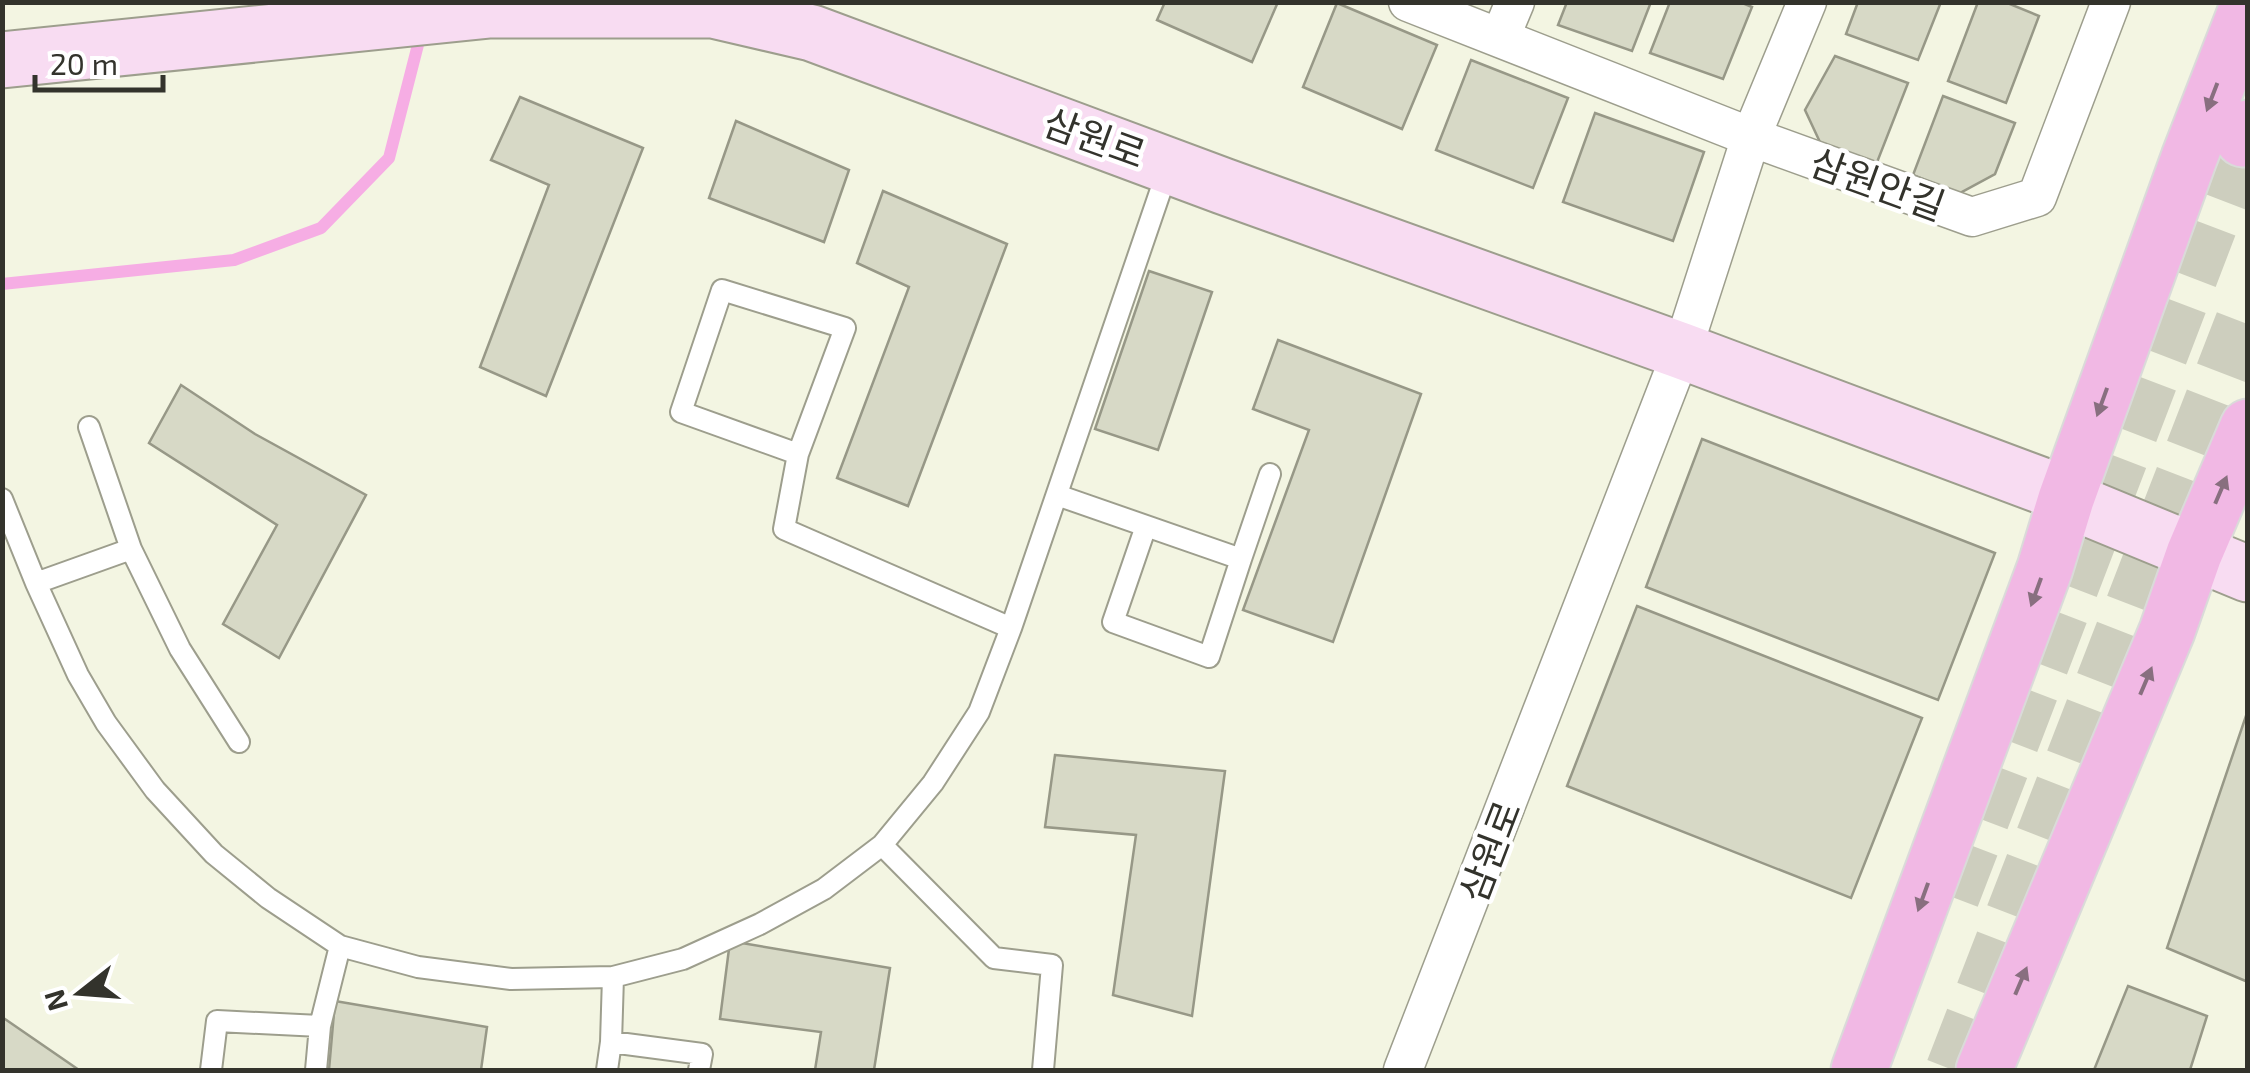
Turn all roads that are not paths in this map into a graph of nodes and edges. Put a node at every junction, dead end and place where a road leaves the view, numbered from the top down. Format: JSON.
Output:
{"nodes":[{"id":1,"x":1408,"y":2,"type":"edge"},
{"id":2,"x":1515,"y":2,"type":"edge"},
{"id":3,"x":1807,"y":2,"type":"edge"},
{"id":4,"x":2111,"y":2,"type":"edge"},
{"id":5,"x":2248,"y":6,"type":"edge"},
{"id":6,"x":817,"y":18,"type":"edge"},
{"id":7,"x":1500,"y":38,"type":"junction"},
{"id":8,"x":2,"y":60,"type":"edge"},
{"id":9,"x":1750,"y":136,"type":"junction"},
{"id":10,"x":1169,"y":165,"type":"junction"},
{"id":11,"x":1682,"y":351,"type":"junction"},
{"id":12,"x":89,"y":427,"type":"dead end"},
{"id":13,"x":2248,"y":427,"type":"edge"},
{"id":14,"x":798,"y":454,"type":"junction"},
{"id":15,"x":1270,"y":474,"type":"dead end"},
{"id":16,"x":1057,"y":495,"type":"junction"},
{"id":17,"x":2,"y":498,"type":"edge"},
{"id":18,"x":2066,"y":499,"type":"junction"},
{"id":19,"x":1146,"y":526,"type":"junction"},
{"id":20,"x":2170,"y":543,"type":"junction"},
{"id":21,"x":131,"y":549,"type":"junction"},
{"id":22,"x":1241,"y":559,"type":"junction"},
{"id":23,"x":2248,"y":574,"type":"edge"},
{"id":24,"x":36,"y":582,"type":"junction"},
{"id":25,"x":1011,"y":628,"type":"junction"},
{"id":26,"x":239,"y":742,"type":"dead end"},
{"id":27,"x":882,"y":845,"type":"junction"},
{"id":28,"x":340,"y":946,"type":"junction"},
{"id":29,"x":612,"y":977,"type":"junction"},
{"id":30,"x":320,"y":1026,"type":"junction"},
{"id":31,"x":611,"y":1042,"type":"junction"},
{"id":32,"x":211,"y":1070,"type":"edge"},
{"id":33,"x":316,"y":1070,"type":"edge"},
{"id":34,"x":607,"y":1070,"type":"edge"},
{"id":35,"x":700,"y":1070,"type":"edge"},
{"id":36,"x":1043,"y":1070,"type":"edge"},
{"id":37,"x":1404,"y":1070,"type":"edge"},
{"id":38,"x":1858,"y":1070,"type":"edge"},
{"id":39,"x":1984,"y":1070,"type":"edge"}],
"edges":[{"from":1,"to":7,"type":"street","name":"삼원안길"},
{"from":2,"to":7,"type":"street"},
{"from":3,"to":9,"type":"street"},
{"from":4,"to":9,"type":"street","name":"삼원안길"},
{"from":5,"to":18,"type":"main road","one_way":true},
{"from":6,"to":8,"type":"main road","name":"삼원로"},
{"from":6,"to":10,"type":"main road","name":"삼원로"},
{"from":7,"to":9,"type":"street","name":"삼원안길"},
{"from":9,"to":11,"type":"street"},
{"from":10,"to":11,"type":"main road","name":"삼원로"},
{"from":10,"to":16,"type":"lane"},
{"from":11,"to":18,"type":"main road","name":"삼원로"},
{"from":11,"to":37,"type":"street","name":"삼원로"},
{"from":12,"to":21,"type":"lane"},
{"from":20,"to":13,"type":"main road","one_way":true},
{"from":14,"to":14,"type":"lane"},
{"from":14,"to":25,"type":"lane"},
{"from":15,"to":22,"type":"lane"},
{"from":16,"to":19,"type":"lane"},
{"from":16,"to":25,"type":"lane"},
{"from":17,"to":24,"type":"lane"},
{"from":18,"to":20,"type":"main road","name":"삼원로"},
{"from":18,"to":38,"type":"main road","one_way":true},
{"from":19,"to":22,"type":"lane"},
{"from":19,"to":22,"type":"lane"},
{"from":20,"to":23,"type":"main road","name":"삼원로"},
{"from":39,"to":20,"type":"main road","one_way":true},
{"from":21,"to":24,"type":"lane"},
{"from":21,"to":26,"type":"lane"},
{"from":24,"to":28,"type":"lane"},
{"from":25,"to":27,"type":"lane"},
{"from":27,"to":29,"type":"lane"},
{"from":27,"to":36,"type":"lane"},
{"from":28,"to":29,"type":"lane"},
{"from":28,"to":30,"type":"lane"},
{"from":29,"to":31,"type":"lane"},
{"from":30,"to":32,"type":"lane"},
{"from":30,"to":33,"type":"lane"},
{"from":31,"to":34,"type":"lane"},
{"from":31,"to":35,"type":"lane"}]}
